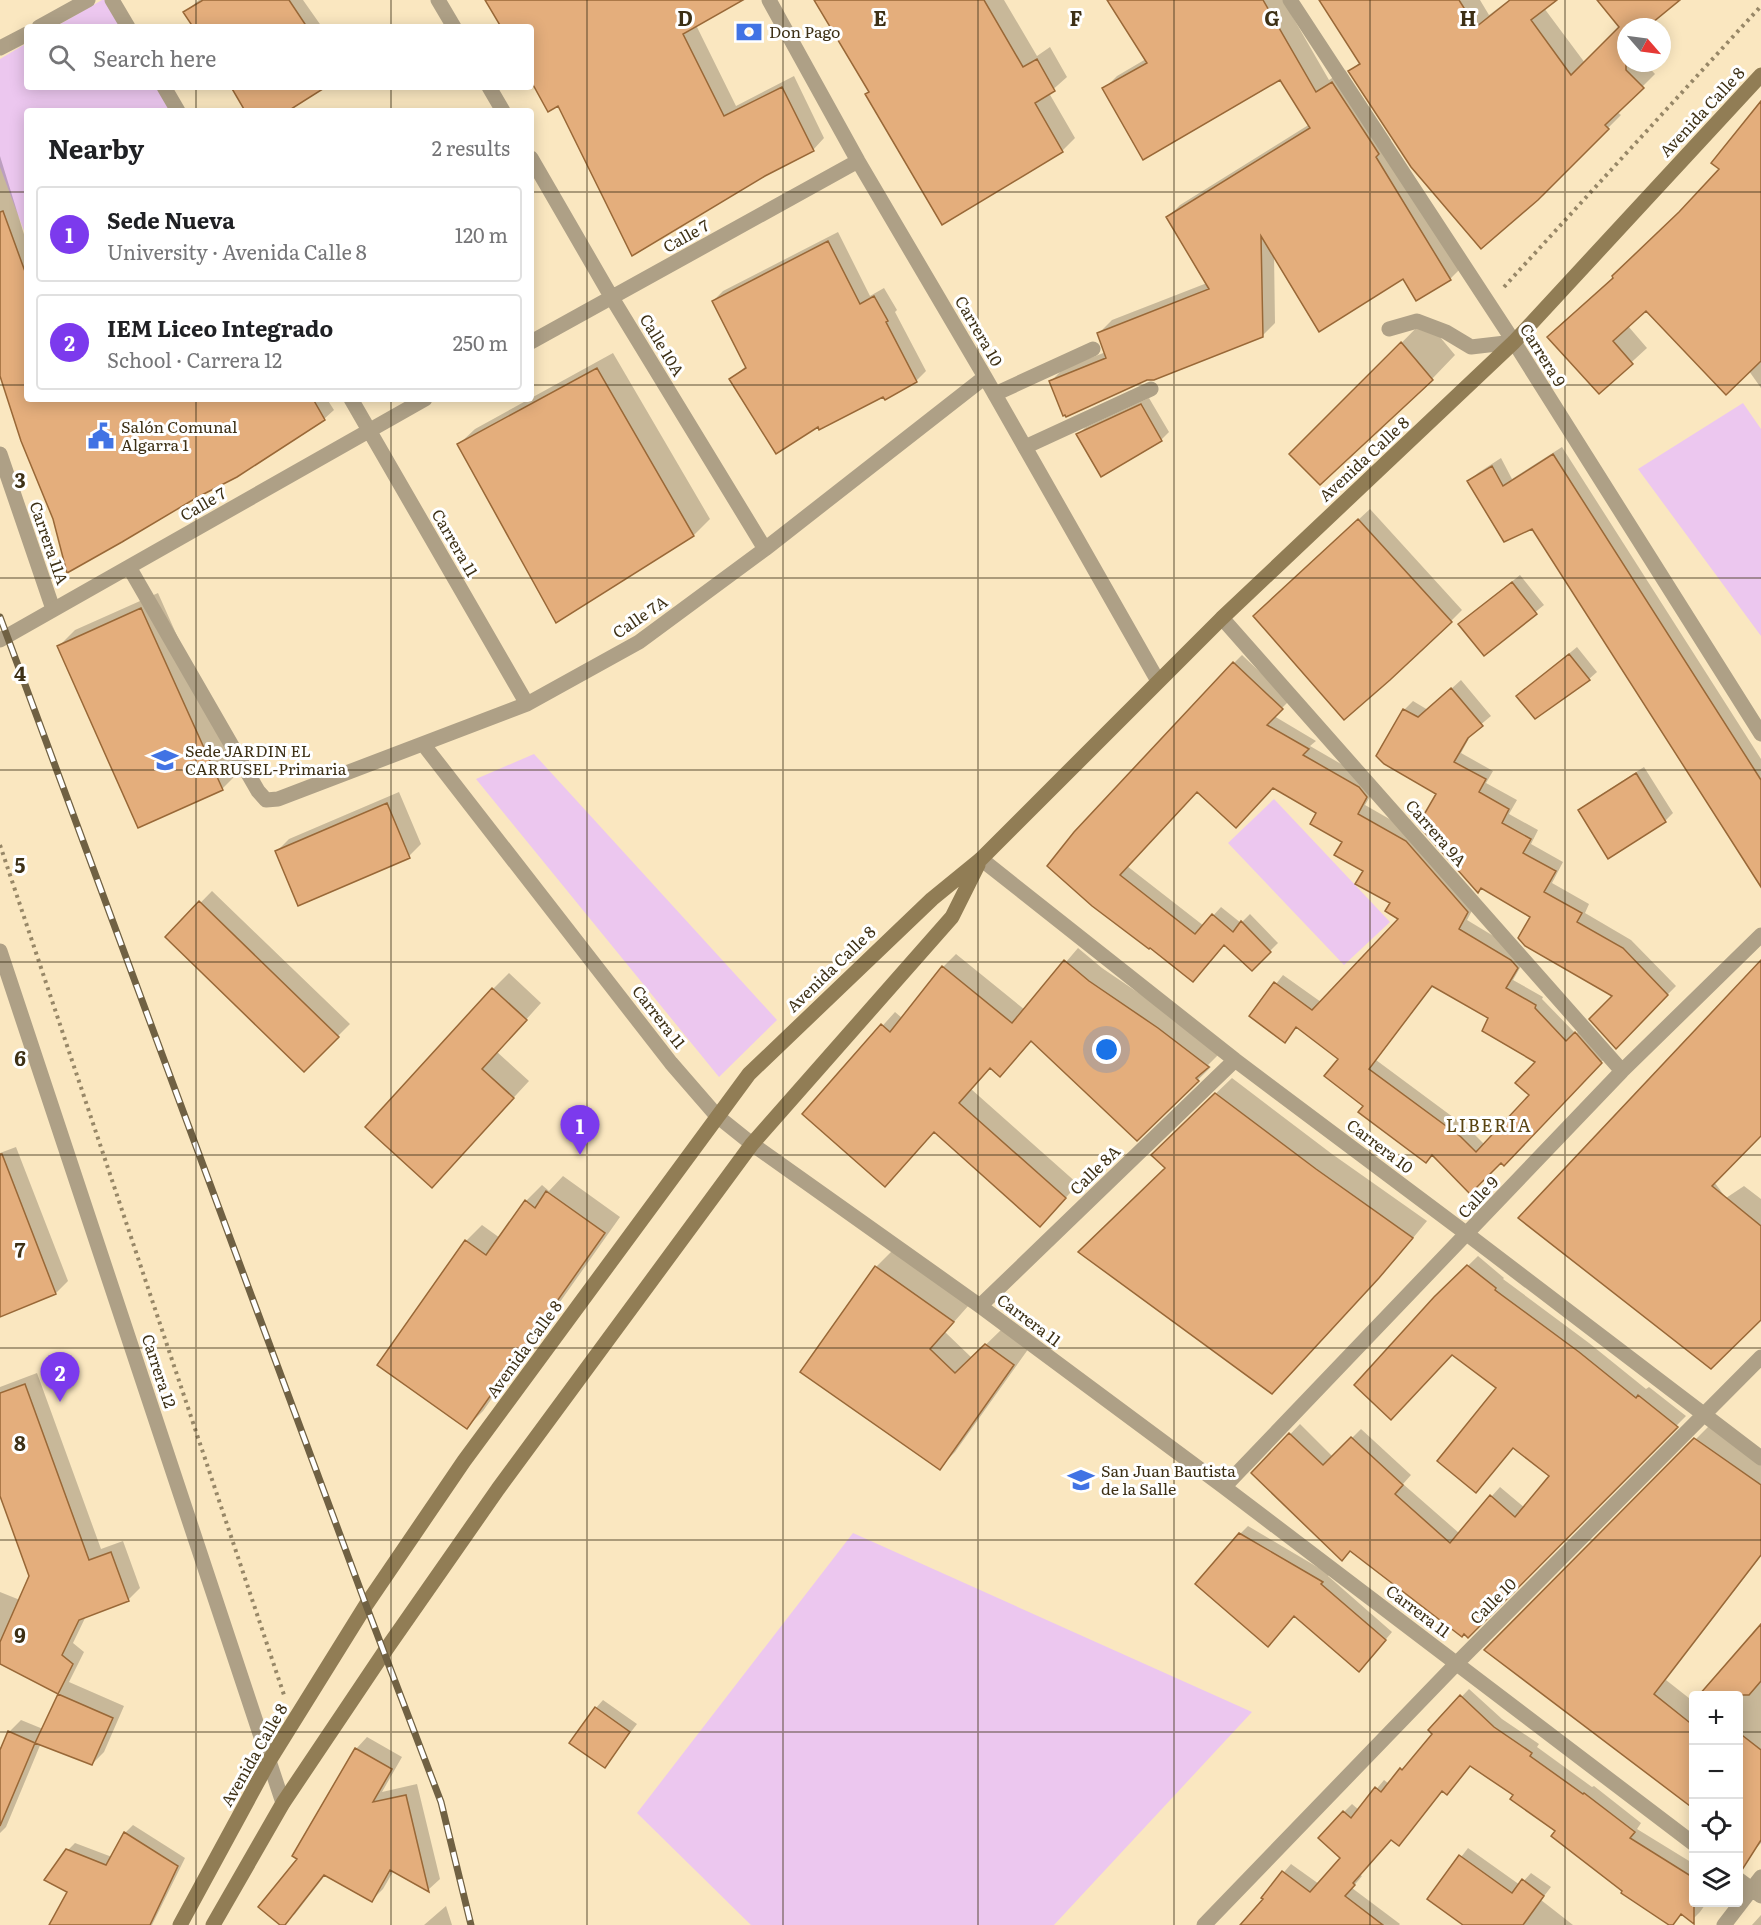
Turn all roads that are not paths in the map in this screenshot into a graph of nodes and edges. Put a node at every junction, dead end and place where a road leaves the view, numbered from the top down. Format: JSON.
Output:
{"nodes":[{"id":1,"x":88,"y":0,"type":"edge"},
{"id":2,"x":112,"y":0,"type":"edge"},
{"id":3,"x":438,"y":0,"type":"edge"},
{"id":4,"x":769,"y":0,"type":"edge"},
{"id":5,"x":1290,"y":0,"type":"edge"},
{"id":6,"x":44,"y":24,"type":"edge"},
{"id":7,"x":126,"y":24,"type":"edge"},
{"id":8,"x":452,"y":24,"type":"edge"},
{"id":9,"x":24,"y":36,"type":"edge"},
{"id":10,"x":0,"y":48,"type":"edge"},
{"id":11,"x":1761,"y":75,"type":"edge"},
{"id":12,"x":166,"y":90,"type":"edge"},
{"id":13,"x":491,"y":90,"type":"edge"},
{"id":14,"x":176,"y":108,"type":"edge"},
{"id":15,"x":501,"y":108,"type":"edge"},
{"id":16,"x":858,"y":161,"type":"junction"},
{"id":17,"x":534,"y":163,"type":"edge"},
{"id":18,"x":612,"y":298,"type":"junction"},
{"id":19,"x":1389,"y":329,"type":"dead end"},
{"id":20,"x":534,"y":340,"type":"edge"},
{"id":21,"x":1514,"y":342,"type":"junction"},
{"id":22,"x":1093,"y":349,"type":"dead end"},
{"id":23,"x":985,"y":377,"type":"junction"},
{"id":24,"x":1151,"y":389,"type":"dead end"},
{"id":25,"x":995,"y":394,"type":"junction"},
{"id":26,"x":353,"y":402,"type":"edge"},
{"id":27,"x":419,"y":402,"type":"edge"},
{"id":28,"x":369,"y":429,"type":"junction"},
{"id":29,"x":1025,"y":447,"type":"junction"},
{"id":30,"x":0,"y":454,"type":"edge"},
{"id":31,"x":765,"y":549,"type":"junction"},
{"id":32,"x":129,"y":567,"type":"junction"},
{"id":33,"x":53,"y":609,"type":"junction"},
{"id":34,"x":1222,"y":618,"type":"junction"},
{"id":35,"x":0,"y":640,"type":"edge"},
{"id":36,"x":1158,"y":681,"type":"junction"},
{"id":37,"x":527,"y":704,"type":"junction"},
{"id":38,"x":1761,"y":734,"type":"edge"},
{"id":39,"x":423,"y":744,"type":"junction"},
{"id":40,"x":981,"y":859,"type":"junction"},
{"id":41,"x":1761,"y":935,"type":"edge"},
{"id":42,"x":0,"y":951,"type":"edge"},
{"id":43,"x":1235,"y":1060,"type":"junction"},
{"id":44,"x":1622,"y":1071,"type":"junction"},
{"id":45,"x":717,"y":1116,"type":"junction"},
{"id":46,"x":752,"y":1144,"type":"junction"},
{"id":47,"x":1467,"y":1234,"type":"junction"},
{"id":48,"x":980,"y":1306,"type":"junction"},
{"id":49,"x":1761,"y":1357,"type":"edge"},
{"id":50,"x":1702,"y":1414,"type":"junction"},
{"id":51,"x":1761,"y":1458,"type":"edge"},
{"id":52,"x":1224,"y":1487,"type":"junction"},
{"id":53,"x":1457,"y":1663,"type":"junction"},
{"id":54,"x":269,"y":1761,"type":"junction"},
{"id":55,"x":283,"y":1803,"type":"junction"},
{"id":56,"x":1689,"y":1840,"type":"edge"},
{"id":57,"x":1743,"y":1881,"type":"edge"},
{"id":58,"x":1758,"y":1887,"type":"edge"},
{"id":59,"x":180,"y":1925,"type":"edge"},
{"id":60,"x":213,"y":1925,"type":"edge"},
{"id":61,"x":1204,"y":1925,"type":"edge"},
{"id":62,"x":1724,"y":1925,"type":"edge"}],
"edges":[{"from":1,"to":6,"type":"street"},
{"from":2,"to":7,"type":"street"},
{"from":3,"to":8,"type":"street"},
{"from":4,"to":16,"type":"street","name":"Carrera 10"},
{"from":5,"to":21,"type":"street","name":"Carrera 9"},
{"from":9,"to":10,"type":"street"},
{"from":11,"to":21,"type":"main road","name":"Avenida Calle 8"},
{"from":12,"to":14,"type":"street"},
{"from":13,"to":15,"type":"street"},
{"from":16,"to":18,"type":"street","name":"Calle 7"},
{"from":16,"to":23,"type":"street","name":"Carrera 10"},
{"from":17,"to":18,"type":"street","name":"Calle 10A"},
{"from":18,"to":20,"type":"street","name":"Calle 7"},
{"from":18,"to":31,"type":"street","name":"Calle 10A"},
{"from":19,"to":21,"type":"street"},
{"from":21,"to":34,"type":"main road","name":"Avenida Calle 8"},
{"from":21,"to":38,"type":"street","name":"Carrera 9"},
{"from":22,"to":25,"type":"street"},
{"from":23,"to":25,"type":"street","name":"Carrera 10"},
{"from":23,"to":31,"type":"street","name":"Calle 7A"},
{"from":24,"to":29,"type":"street"},
{"from":25,"to":29,"type":"street","name":"Carrera 10"},
{"from":26,"to":28,"type":"street","name":"Carrera 11"},
{"from":27,"to":28,"type":"street","name":"Calle 7"},
{"from":28,"to":32,"type":"street","name":"Calle 7"},
{"from":28,"to":37,"type":"street","name":"Carrera 11"},
{"from":29,"to":36,"type":"street","name":"Carrera 10"},
{"from":30,"to":33,"type":"street","name":"Carrera 11A"},
{"from":31,"to":37,"type":"street","name":"Calle 7A"},
{"from":32,"to":33,"type":"street","name":"Calle 7"},
{"from":32,"to":39,"type":"street","name":"Calle 7A"},
{"from":33,"to":35,"type":"street","name":"Calle 7"},
{"from":34,"to":36,"type":"main road","name":"Avenida Calle 8"},
{"from":34,"to":44,"type":"street","name":"Carrera 9A"},
{"from":36,"to":40,"type":"main road","name":"Avenida Calle 8"},
{"from":37,"to":39,"type":"street","name":"Calle 7A"},
{"from":39,"to":45,"type":"street","name":"Carrera 11"},
{"from":40,"to":43,"type":"street","name":"Carrera 10"},
{"from":40,"to":45,"type":"main road","name":"Avenida Calle 8"},
{"from":40,"to":46,"type":"main road","name":"Avenida Calle 8"},
{"from":41,"to":44,"type":"street","name":"Calle 9"},
{"from":42,"to":54,"type":"street","name":"Carrera 12"},
{"from":43,"to":47,"type":"street","name":"Carrera 10"},
{"from":43,"to":48,"type":"street","name":"Calle 8A"},
{"from":44,"to":47,"type":"street","name":"Calle 9"},
{"from":45,"to":46,"type":"street","name":"Carrera 11"},
{"from":45,"to":54,"type":"main road","name":"Avenida Calle 8"},
{"from":46,"to":48,"type":"street","name":"Carrera 11"},
{"from":46,"to":55,"type":"main road","name":"Avenida Calle 8"},
{"from":47,"to":50,"type":"street","name":"Carrera 10"},
{"from":47,"to":52,"type":"street","name":"Calle 9"},
{"from":48,"to":52,"type":"street","name":"Carrera 11"},
{"from":49,"to":50,"type":"street","name":"Calle 10"},
{"from":50,"to":51,"type":"street","name":"Carrera 10"},
{"from":50,"to":53,"type":"street","name":"Calle 10"},
{"from":52,"to":53,"type":"street","name":"Carrera 11"},
{"from":53,"to":56,"type":"street","name":"Carrera 11"},
{"from":53,"to":61,"type":"street","name":"Calle 10"},
{"from":54,"to":55,"type":"street","name":"Carrera 12"},
{"from":54,"to":59,"type":"main road","name":"Avenida Calle 8"},
{"from":55,"to":60,"type":"main road","name":"Avenida Calle 8"},
{"from":57,"to":58,"type":"street"},
{"from":58,"to":62,"type":"street"}]}
